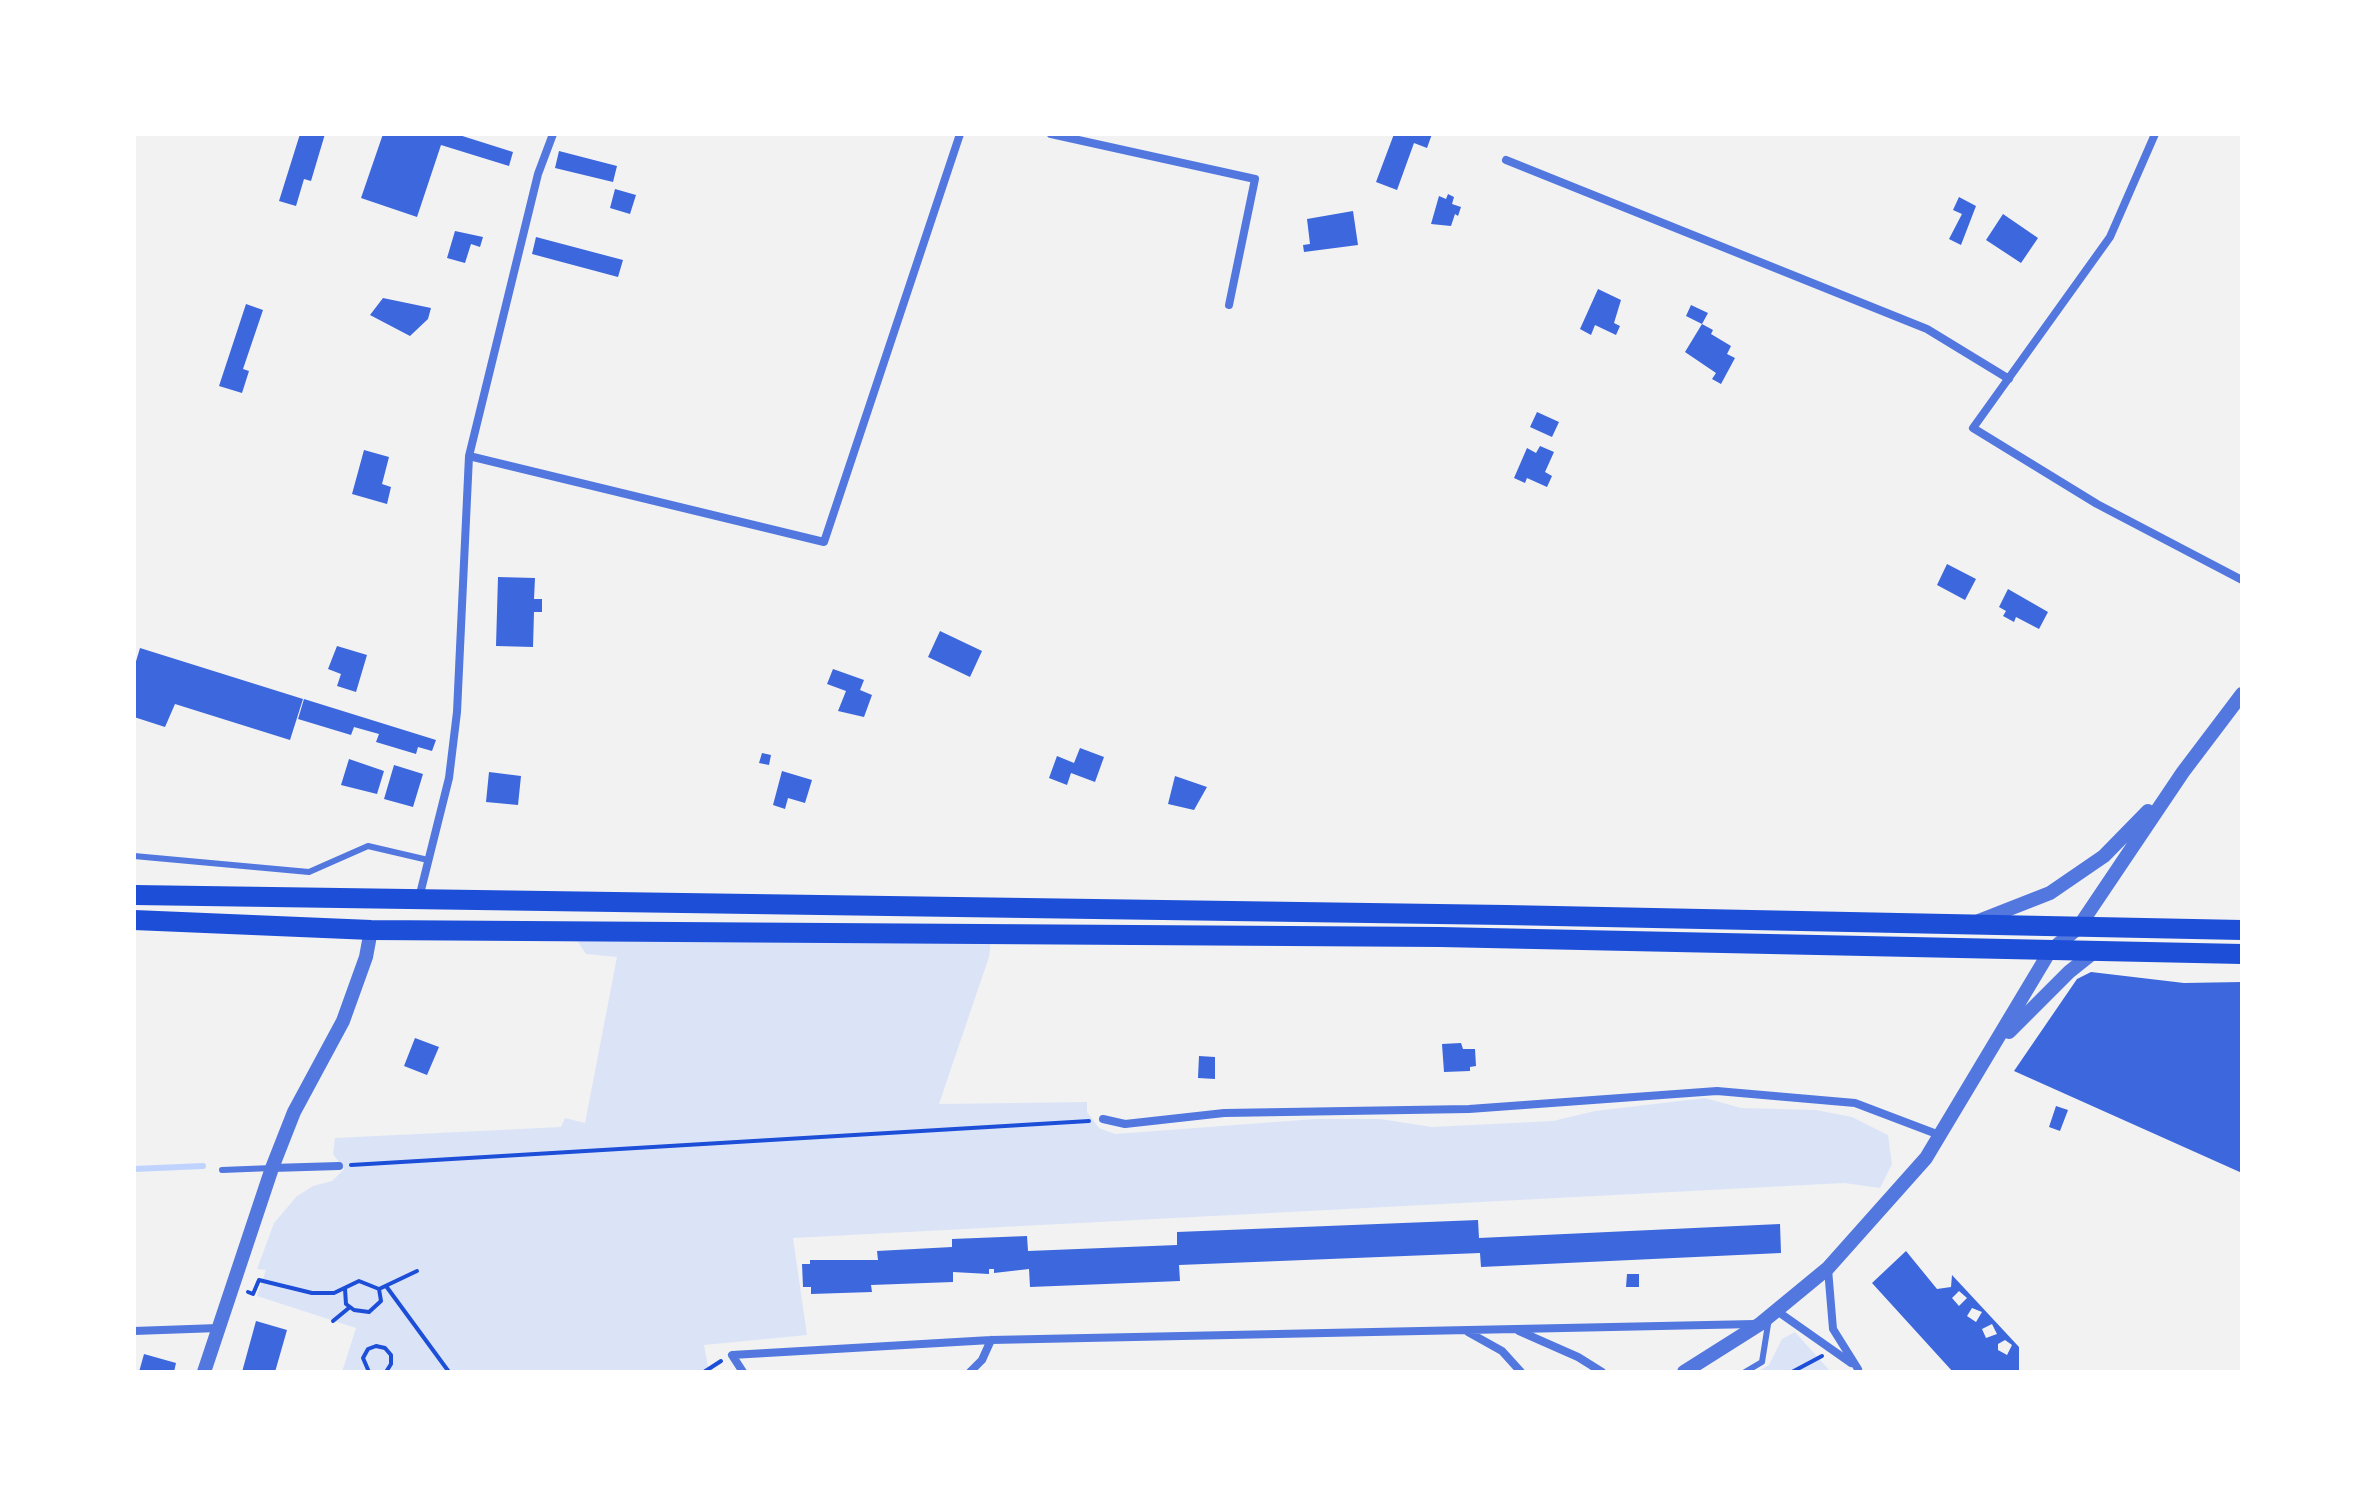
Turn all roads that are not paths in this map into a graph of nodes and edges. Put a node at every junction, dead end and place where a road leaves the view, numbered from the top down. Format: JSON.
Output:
{"nodes":[{"id":1,"x":553,"y":134,"type":"edge"},
{"id":2,"x":960,"y":134,"type":"edge"},
{"id":3,"x":1051,"y":134,"type":"edge"},
{"id":4,"x":2155,"y":134,"type":"edge"},
{"id":5,"x":1506,"y":160,"type":"dead end"},
{"id":6,"x":1229,"y":305,"type":"dead end"},
{"id":7,"x":2009,"y":379,"type":"junction"},
{"id":8,"x":469,"y":456,"type":"junction"},
{"id":9,"x":2242,"y":580,"type":"edge"},
{"id":10,"x":2242,"y":694,"type":"edge"},
{"id":11,"x":2183,"y":772,"type":"junction"},
{"id":12,"x":134,"y":856,"type":"edge"},
{"id":13,"x":428,"y":860,"type":"junction"},
{"id":14,"x":134,"y":895,"type":"edge"},
{"id":15,"x":418,"y":901,"type":"junction"},
{"id":16,"x":134,"y":920,"type":"edge"},
{"id":17,"x":1968,"y":926,"type":"junction"},
{"id":18,"x":2078,"y":928,"type":"junction"},
{"id":19,"x":371,"y":930,"type":"junction"},
{"id":20,"x":2242,"y":930,"type":"edge"},
{"id":21,"x":2050,"y":951,"type":"junction"},
{"id":22,"x":2094,"y":952,"type":"junction"},
{"id":23,"x":2242,"y":954,"type":"edge"},
{"id":24,"x":1995,"y":1047,"type":"junction"},
{"id":25,"x":1103,"y":1119,"type":"road end"},
{"id":26,"x":1942,"y":1136,"type":"junction"},
{"id":27,"x":339,"y":1166,"type":"road end"},
{"id":28,"x":272,"y":1168,"type":"junction"},
{"id":29,"x":222,"y":1170,"type":"dead end"},
{"id":30,"x":1828,"y":1268,"type":"junction"},
{"id":31,"x":1769,"y":1318,"type":"junction"},
{"id":32,"x":218,"y":1328,"type":"junction"},
{"id":33,"x":1514,"y":1329,"type":"junction"},
{"id":34,"x":1464,"y":1330,"type":"junction"},
{"id":35,"x":134,"y":1331,"type":"edge"},
{"id":36,"x":991,"y":1340,"type":"junction"},
{"id":37,"x":1859,"y":1370,"type":"edge"},
{"id":38,"x":204,"y":1372,"type":"edge"},
{"id":39,"x":743,"y":1372,"type":"edge"},
{"id":40,"x":970,"y":1372,"type":"edge"},
{"id":41,"x":1521,"y":1372,"type":"edge"},
{"id":42,"x":1602,"y":1372,"type":"edge"},
{"id":43,"x":1684,"y":1372,"type":"edge"},
{"id":44,"x":1745,"y":1372,"type":"edge"}],
"edges":[{"from":1,"to":8,"type":"street"},
{"from":2,"to":8,"type":"street"},
{"from":3,"to":6,"type":"street"},
{"from":4,"to":7,"type":"street"},
{"from":5,"to":7,"type":"street"},
{"from":7,"to":9,"type":"street"},
{"from":8,"to":13,"type":"street"},
{"from":10,"to":11,"type":"street"},
{"from":11,"to":17,"type":"street"},
{"from":11,"to":18,"type":"street"},
{"from":12,"to":13,"type":"lane"},
{"from":13,"to":15,"type":"street"},
{"from":14,"to":15,"type":"main road"},
{"from":15,"to":17,"type":"main road"},
{"from":16,"to":19,"type":"main road"},
{"from":17,"to":18,"type":"main road"},
{"from":18,"to":20,"type":"main road"},
{"from":18,"to":21,"type":"street"},
{"from":19,"to":21,"type":"main road"},
{"from":19,"to":28,"type":"street"},
{"from":21,"to":22,"type":"main road"},
{"from":21,"to":24,"type":"street"},
{"from":22,"to":23,"type":"main road"},
{"from":22,"to":24,"type":"street"},
{"from":24,"to":26,"type":"street"},
{"from":25,"to":26,"type":"street"},
{"from":26,"to":30,"type":"street"},
{"from":27,"to":28,"type":"street"},
{"from":28,"to":29,"type":"lane"},
{"from":28,"to":32,"type":"street"},
{"from":30,"to":31,"type":"street"},
{"from":30,"to":37,"type":"street"},
{"from":31,"to":33,"type":"street"},
{"from":31,"to":37,"type":"street"},
{"from":31,"to":43,"type":"street"},
{"from":31,"to":44,"type":"lane"},
{"from":32,"to":35,"type":"street"},
{"from":32,"to":38,"type":"street"},
{"from":33,"to":34,"type":"street"},
{"from":33,"to":42,"type":"street"},
{"from":34,"to":36,"type":"street"},
{"from":34,"to":41,"type":"street"},
{"from":36,"to":39,"type":"street"},
{"from":36,"to":40,"type":"street"}]}
